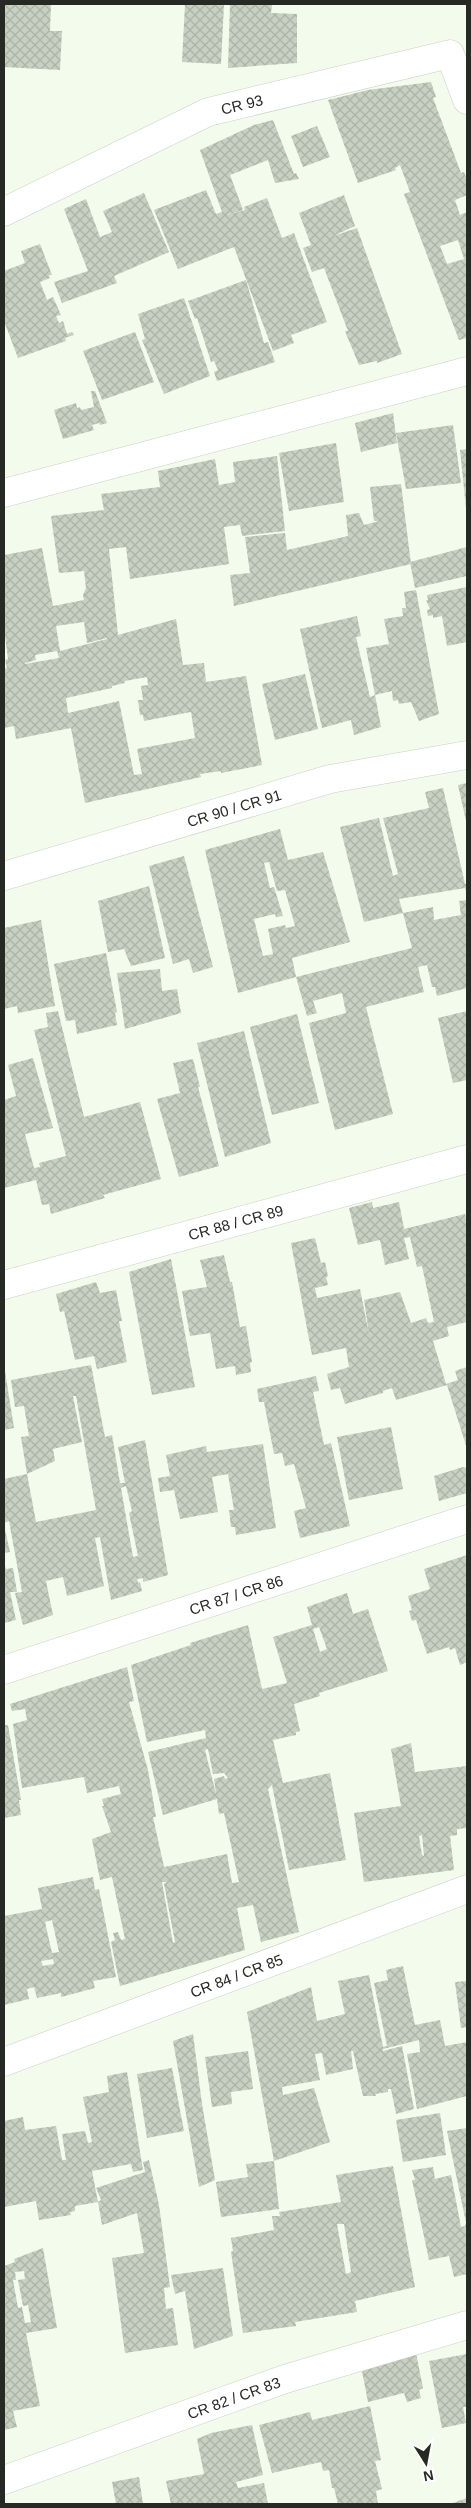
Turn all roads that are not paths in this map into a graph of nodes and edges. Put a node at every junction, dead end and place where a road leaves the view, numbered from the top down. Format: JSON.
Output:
{"nodes":[{"id":1,"x":467,"y":100,"type":"edge"},
{"id":2,"x":4,"y":212,"type":"edge"},
{"id":3,"x":467,"y":371,"type":"edge"},
{"id":4,"x":4,"y":493,"type":"edge"},
{"id":5,"x":467,"y":755,"type":"edge"},
{"id":6,"x":4,"y":876,"type":"edge"},
{"id":7,"x":467,"y":1159,"type":"edge"},
{"id":8,"x":4,"y":1285,"type":"edge"},
{"id":9,"x":467,"y":1519,"type":"edge"},
{"id":10,"x":4,"y":1670,"type":"edge"},
{"id":11,"x":467,"y":1889,"type":"edge"},
{"id":12,"x":4,"y":2062,"type":"edge"},
{"id":13,"x":467,"y":2325,"type":"edge"},
{"id":14,"x":4,"y":2480,"type":"edge"}],
"edges":[{"from":1,"to":2,"type":"street","name":"CR 93"},
{"from":3,"to":4,"type":"street"},
{"from":5,"to":6,"type":"street","name":"CR 90 / CR 91"},
{"from":7,"to":8,"type":"street","name":"CR 88 / CR 89"},
{"from":9,"to":10,"type":"street","name":"CR 87 / CR 86"},
{"from":11,"to":12,"type":"street","name":"CR 84 / CR 85"},
{"from":13,"to":14,"type":"street","name":"CR 82 / CR 83"}]}
